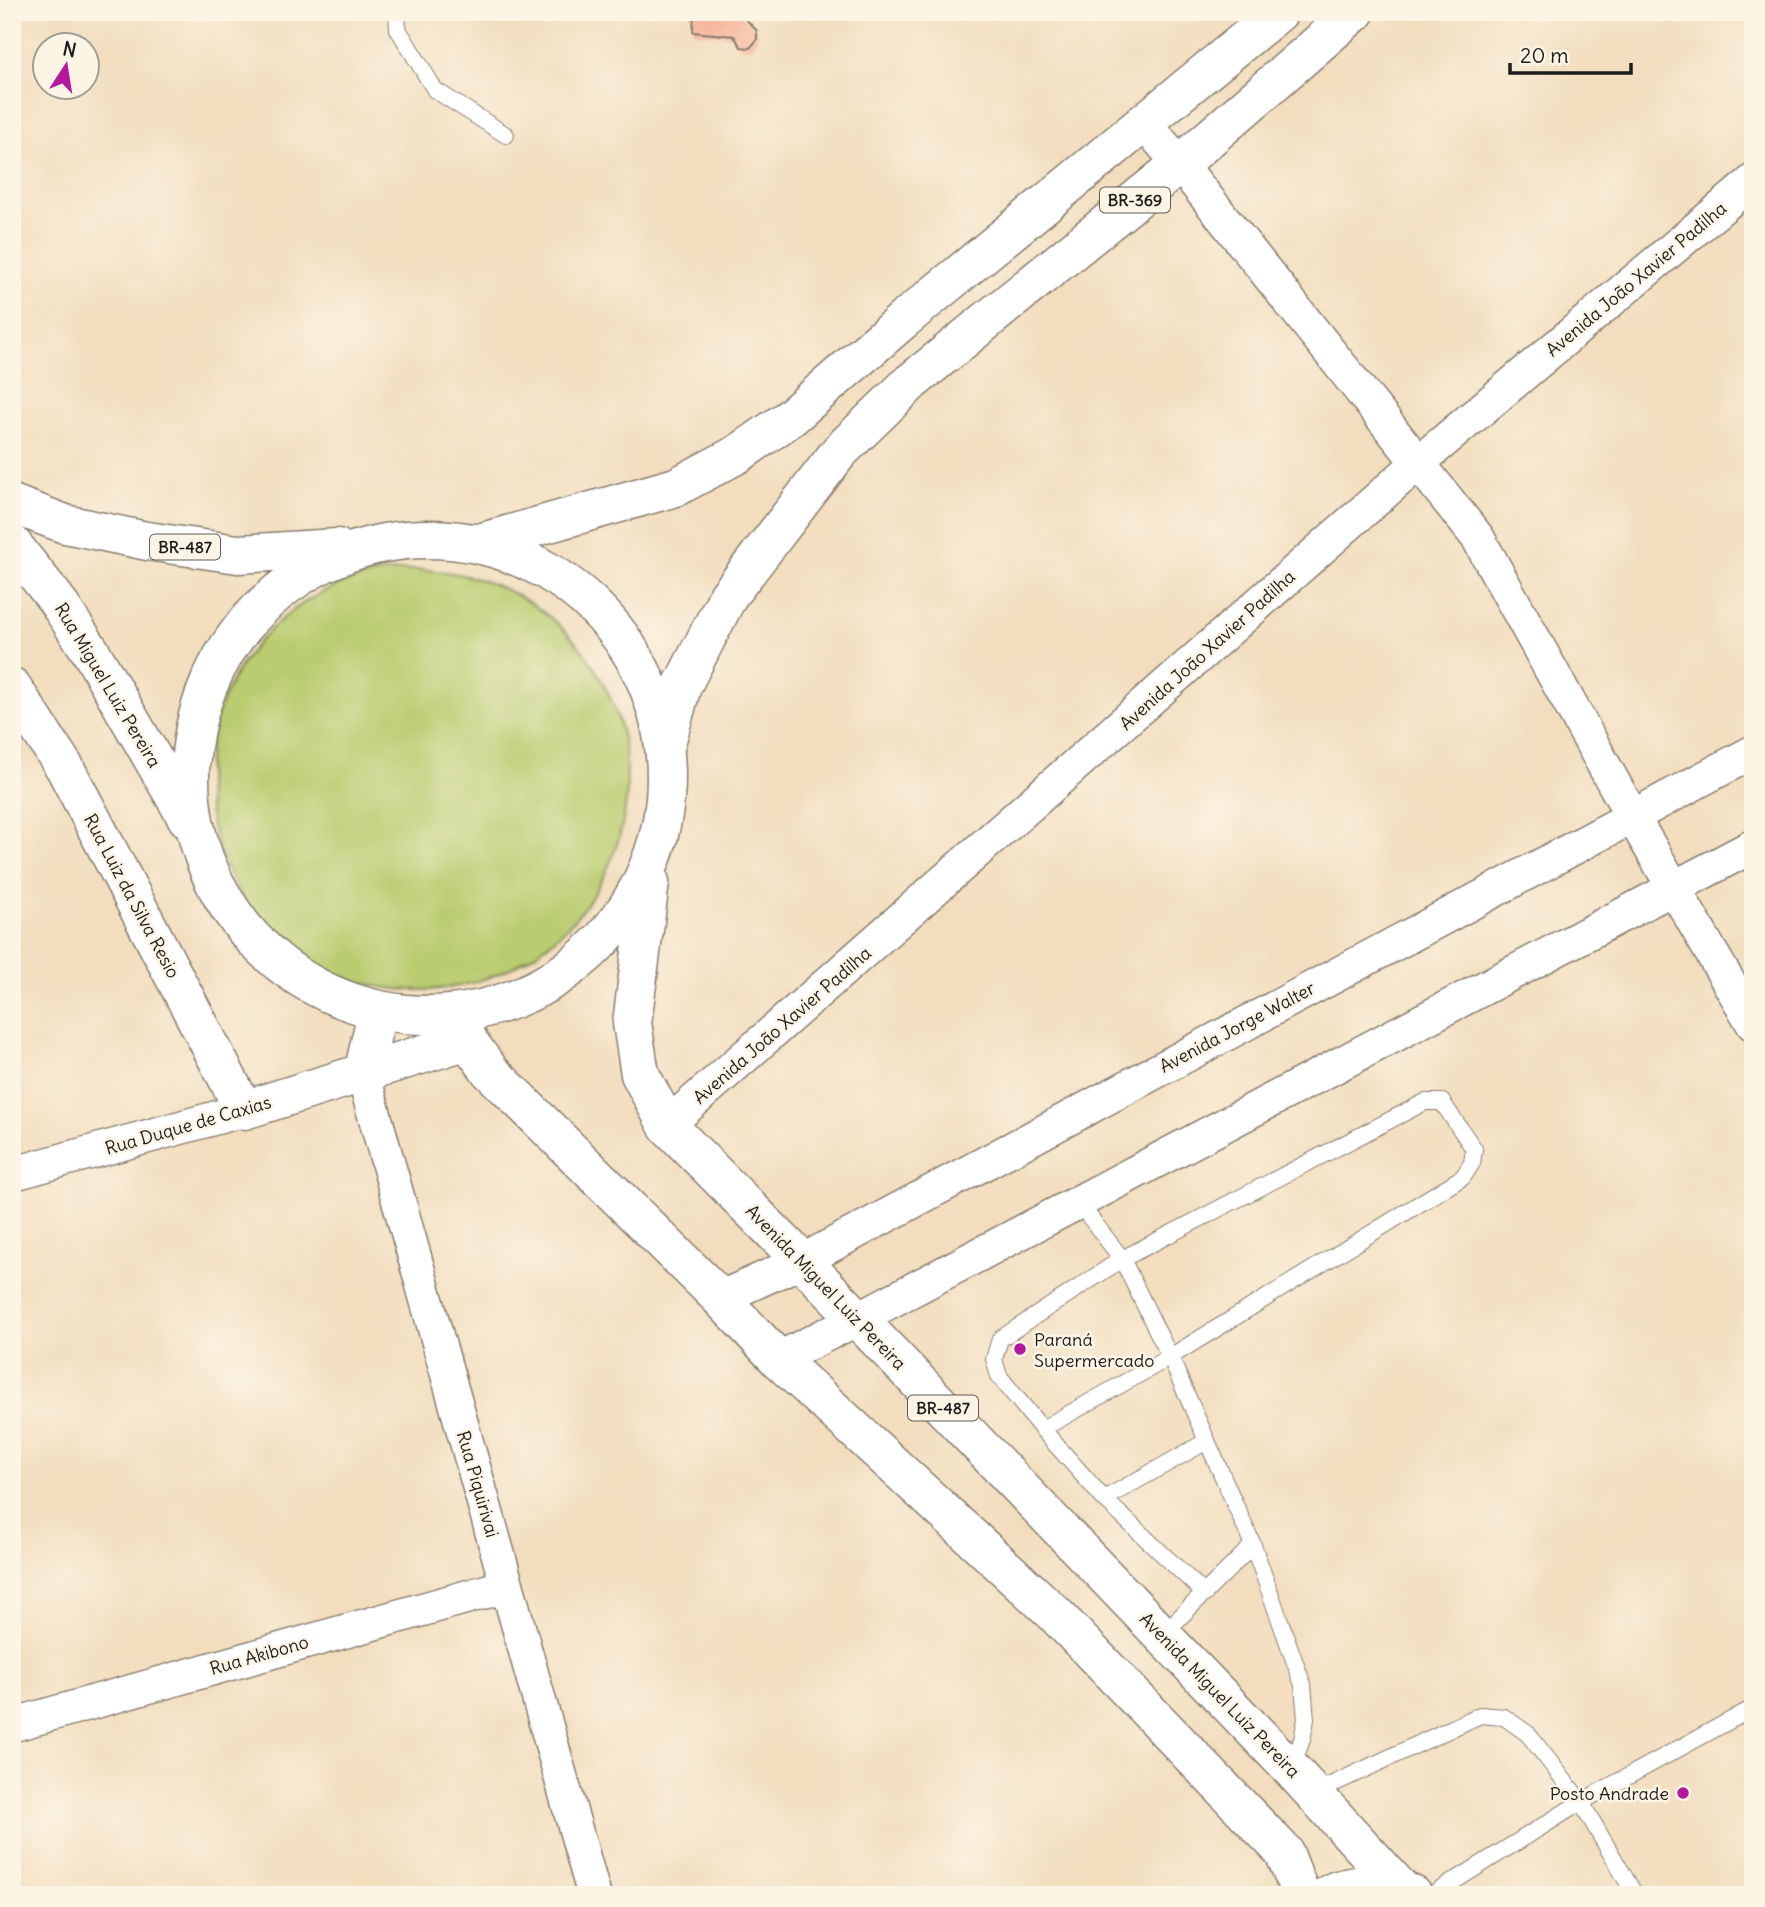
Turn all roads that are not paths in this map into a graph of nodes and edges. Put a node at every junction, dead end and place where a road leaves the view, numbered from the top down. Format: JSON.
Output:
{"nodes":[{"id":1,"x":397,"y":12,"type":"edge"},
{"id":2,"x":1279,"y":12,"type":"edge"},
{"id":3,"x":1355,"y":12,"type":"edge"},
{"id":4,"x":1144,"y":123,"type":"junction"},
{"id":5,"x":506,"y":135,"type":"dead end"},
{"id":6,"x":1180,"y":164,"type":"junction"},
{"id":7,"x":1753,"y":181,"type":"edge"},
{"id":8,"x":1418,"y":463,"type":"junction"},
{"id":9,"x":12,"y":504,"type":"edge"},
{"id":10,"x":479,"y":543,"type":"junction"},
{"id":11,"x":12,"y":544,"type":"edge"},
{"id":12,"x":364,"y":547,"type":"junction"},
{"id":13,"x":12,"y":687,"type":"edge"},
{"id":14,"x":666,"y":743,"type":"junction"},
{"id":15,"x":1753,"y":752,"type":"edge"},
{"id":16,"x":1632,"y":816,"type":"junction"},
{"id":17,"x":195,"y":832,"type":"junction"},
{"id":18,"x":1753,"y":846,"type":"edge"},
{"id":19,"x":653,"y":862,"type":"junction"},
{"id":20,"x":1675,"y":888,"type":"junction"},
{"id":21,"x":377,"y":1012,"type":"junction"},
{"id":22,"x":1753,"y":1024,"type":"edge"},
{"id":23,"x":459,"y":1028,"type":"junction"},
{"id":24,"x":363,"y":1074,"type":"junction"},
{"id":25,"x":244,"y":1110,"type":"junction"},
{"id":26,"x":667,"y":1125,"type":"junction"},
{"id":27,"x":12,"y":1174,"type":"edge"},
{"id":28,"x":1078,"y":1202,"type":"junction"},
{"id":29,"x":1122,"y":1259,"type":"junction"},
{"id":30,"x":802,"y":1261,"type":"junction"},
{"id":31,"x":720,"y":1298,"type":"junction"},
{"id":32,"x":857,"y":1319,"type":"junction"},
{"id":33,"x":1170,"y":1357,"type":"junction"},
{"id":34,"x":778,"y":1359,"type":"junction"},
{"id":35,"x":1042,"y":1429,"type":"junction"},
{"id":36,"x":1207,"y":1441,"type":"junction"},
{"id":37,"x":1104,"y":1499,"type":"junction"},
{"id":38,"x":1253,"y":1545,"type":"junction"},
{"id":39,"x":506,"y":1586,"type":"junction"},
{"id":40,"x":1205,"y":1594,"type":"junction"},
{"id":41,"x":1162,"y":1635,"type":"junction"},
{"id":42,"x":1753,"y":1708,"type":"edge"},
{"id":43,"x":12,"y":1725,"type":"edge"},
{"id":44,"x":1303,"y":1781,"type":"junction"},
{"id":45,"x":1581,"y":1802,"type":"junction"},
{"id":46,"x":1416,"y":1893,"type":"edge"},
{"id":47,"x":594,"y":1895,"type":"edge"},
{"id":48,"x":1301,"y":1895,"type":"edge"},
{"id":49,"x":1328,"y":1895,"type":"edge"},
{"id":50,"x":1635,"y":1895,"type":"edge"}],
"edges":[{"from":1,"to":5,"type":"lane"},
{"from":2,"to":4,"type":"main road","number":"BR-369"},
{"from":3,"to":6,"type":"main road","number":"BR-369"},
{"from":4,"to":6,"type":"street"},
{"from":4,"to":10,"type":"main road","number":"BR-369"},
{"from":6,"to":8,"type":"street"},
{"from":6,"to":14,"type":"main road","number":"BR-369"},
{"from":7,"to":8,"type":"street","name":"Avenida João Xavier Padilha"},
{"from":8,"to":16,"type":"street"},
{"from":8,"to":26,"type":"street","name":"Avenida João Xavier Padilha"},
{"from":9,"to":12,"type":"main road","number":"BR-487"},
{"from":10,"to":12,"type":"main road"},
{"from":10,"to":14,"type":"main road"},
{"from":11,"to":17,"type":"main road","name":"Rua Miguel Luiz Pereira"},
{"from":12,"to":17,"type":"main road"},
{"from":13,"to":25,"type":"main road","name":"Rua Luiz da Silva Resio"},
{"from":14,"to":19,"type":"main road"},
{"from":15,"to":16,"type":"street","name":"Avenida Jorge Walter"},
{"from":16,"to":20,"type":"street"},
{"from":16,"to":30,"type":"street","name":"Avenida Jorge Walter"},
{"from":17,"to":21,"type":"main road"},
{"from":18,"to":20,"type":"street"},
{"from":19,"to":23,"type":"main road"},
{"from":19,"to":26,"type":"main road","name":"Avenida Miguel Luiz Pereira","number":"BR-487"},
{"from":20,"to":22,"type":"street"},
{"from":20,"to":28,"type":"street"},
{"from":21,"to":23,"type":"main road"},
{"from":21,"to":24,"type":"main road"},
{"from":23,"to":24,"type":"main road","name":"Rua Duque de Caxias"},
{"from":23,"to":31,"type":"main road"},
{"from":24,"to":25,"type":"main road","name":"Rua Duque de Caxias"},
{"from":24,"to":39,"type":"street","name":"Rua Piquirivai"},
{"from":25,"to":27,"type":"street","name":"Rua Duque de Caxias"},
{"from":26,"to":30,"type":"main road","name":"Avenida Miguel Luiz Pereira","number":"BR-487"},
{"from":28,"to":29,"type":"lane"},
{"from":28,"to":32,"type":"street"},
{"from":29,"to":33,"type":"lane"},
{"from":29,"to":33,"type":"lane"},
{"from":29,"to":35,"type":"lane"},
{"from":30,"to":31,"type":"street","name":"Avenida Jorge Walter"},
{"from":30,"to":32,"type":"main road","name":"Avenida Miguel Luiz Pereira","number":"BR-487"},
{"from":31,"to":34,"type":"main road"},
{"from":32,"to":34,"type":"street"},
{"from":32,"to":41,"type":"main road","name":"Avenida Miguel Luiz Pereira","number":"BR-487"},
{"from":33,"to":35,"type":"lane"},
{"from":33,"to":36,"type":"lane"},
{"from":34,"to":48,"type":"main road"},
{"from":35,"to":37,"type":"lane"},
{"from":36,"to":37,"type":"lane"},
{"from":36,"to":38,"type":"lane"},
{"from":37,"to":40,"type":"lane"},
{"from":38,"to":40,"type":"lane"},
{"from":38,"to":44,"type":"lane"},
{"from":39,"to":43,"type":"street","name":"Rua Akibono"},
{"from":39,"to":47,"type":"street","name":"Rua Piquirivai"},
{"from":40,"to":41,"type":"lane"},
{"from":41,"to":44,"type":"main road","name":"Avenida Miguel Luiz Pereira","number":"BR-487"},
{"from":42,"to":45,"type":"lane"},
{"from":44,"to":45,"type":"lane"},
{"from":44,"to":46,"type":"main road","name":"Avenida Miguel Luiz Pereira","number":"BR-487"},
{"from":45,"to":46,"type":"lane"},
{"from":45,"to":50,"type":"lane"},
{"from":46,"to":49,"type":"main road"}]}
